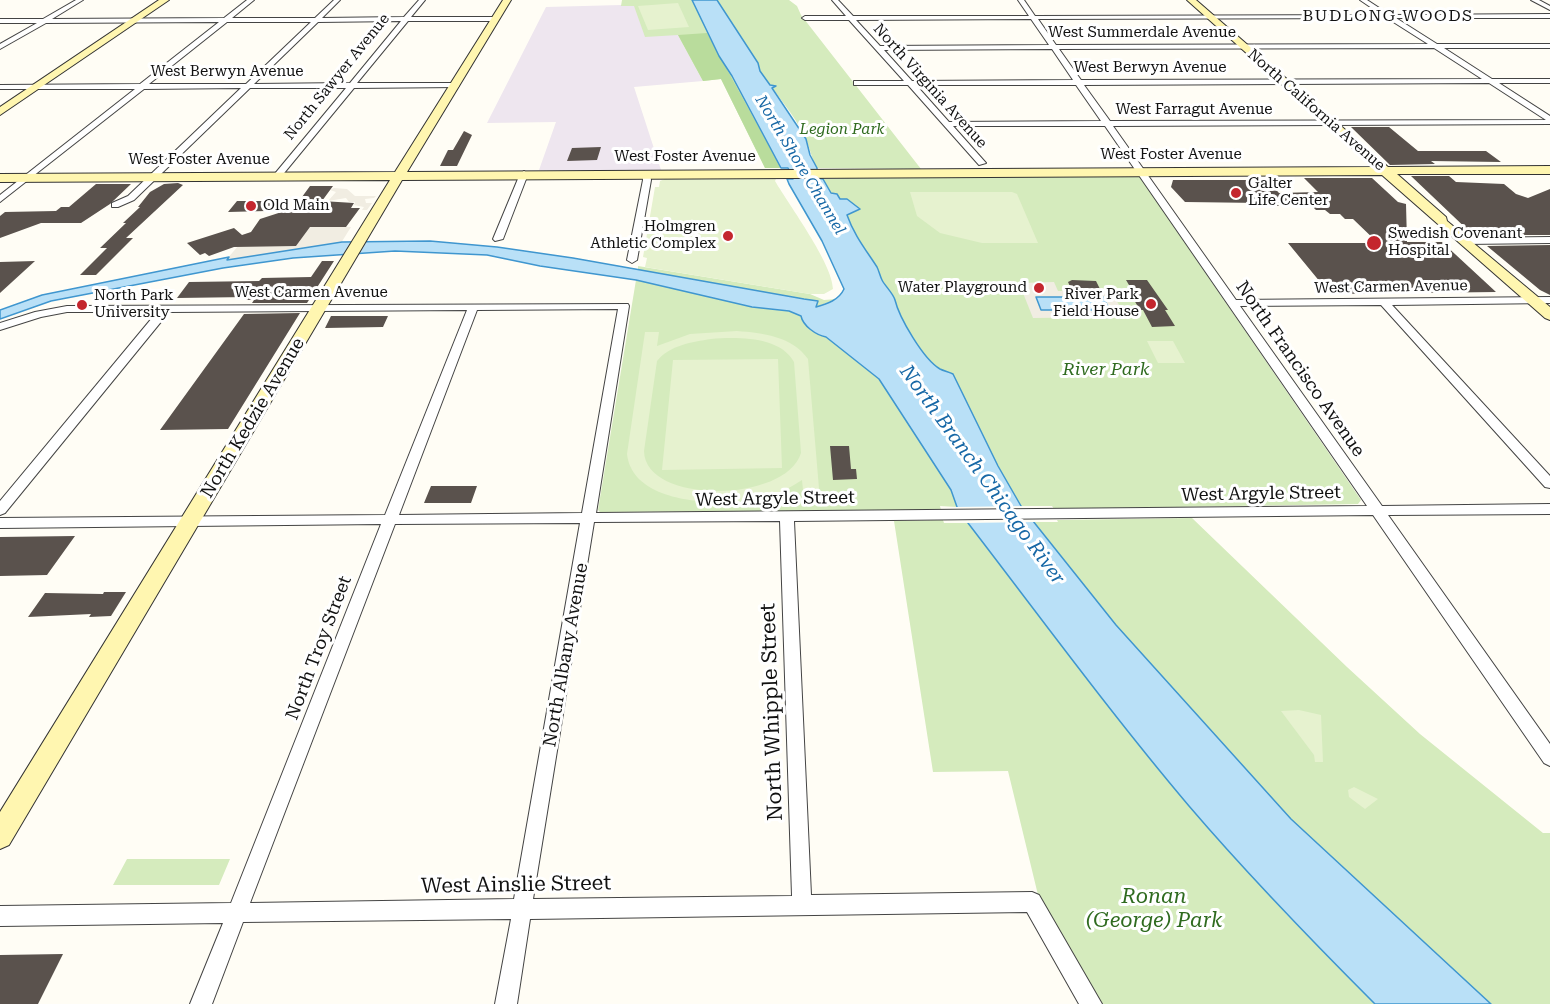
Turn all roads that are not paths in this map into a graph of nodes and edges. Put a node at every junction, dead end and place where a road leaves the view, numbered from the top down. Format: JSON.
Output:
{"nodes":[{"id":1,"x":80,"y":0,"type":"edge"},
{"id":2,"x":165,"y":0,"type":"edge"},
{"id":3,"x":251,"y":0,"type":"edge"},
{"id":4,"x":337,"y":0,"type":"edge"},
{"id":5,"x":422,"y":0,"type":"edge"},
{"id":6,"x":507,"y":0,"type":"edge"},
{"id":7,"x":835,"y":0,"type":"edge"},
{"id":8,"x":1021,"y":0,"type":"edge"},
{"id":9,"x":1191,"y":0,"type":"edge"},
{"id":10,"x":1363,"y":0,"type":"edge"},
{"id":11,"x":1534,"y":0,"type":"edge"},
{"id":12,"x":1550,"y":8,"type":"edge"},
{"id":13,"x":1388,"y":16,"type":"junction"},
{"id":14,"x":1550,"y":16,"type":"edge"},
{"id":15,"x":1033,"y":17,"type":"junction"},
{"id":16,"x":1210,"y":17,"type":"junction"},
{"id":17,"x":805,"y":18,"type":"dead end"},
{"id":18,"x":850,"y":18,"type":"junction"},
{"id":19,"x":317,"y":19,"type":"junction"},
{"id":20,"x":406,"y":19,"type":"junction"},
{"id":21,"x":496,"y":19,"type":"junction"},
{"id":22,"x":135,"y":20,"type":"junction"},
{"id":23,"x":226,"y":20,"type":"junction"},
{"id":24,"x":0,"y":21,"type":"edge"},
{"id":25,"x":45,"y":21,"type":"junction"},
{"id":26,"x":1435,"y":46,"type":"junction"},
{"id":27,"x":1550,"y":46,"type":"edge"},
{"id":28,"x":0,"y":47,"type":"edge"},
{"id":29,"x":1053,"y":47,"type":"junction"},
{"id":30,"x":1244,"y":47,"type":"junction"},
{"id":31,"x":878,"y":48,"type":"junction"},
{"id":32,"x":1490,"y":81,"type":"junction"},
{"id":33,"x":1550,"y":81,"type":"edge"},
{"id":34,"x":1078,"y":82,"type":"junction"},
{"id":35,"x":1283,"y":82,"type":"junction"},
{"id":36,"x":857,"y":83,"type":"dead end"},
{"id":37,"x":908,"y":83,"type":"junction"},
{"id":38,"x":352,"y":85,"type":"junction"},
{"id":39,"x":455,"y":85,"type":"junction"},
{"id":40,"x":142,"y":86,"type":"junction"},
{"id":41,"x":248,"y":86,"type":"junction"},
{"id":42,"x":0,"y":87,"type":"edge"},
{"id":43,"x":37,"y":87,"type":"junction"},
{"id":44,"x":0,"y":112,"type":"edge"},
{"id":45,"x":1550,"y":121,"type":"edge"},
{"id":46,"x":1107,"y":123,"type":"junction"},
{"id":47,"x":1330,"y":123,"type":"junction"},
{"id":48,"x":946,"y":124,"type":"junction"},
{"id":49,"x":982,"y":163,"type":"dead end"},
{"id":50,"x":1550,"y":170,"type":"edge"},
{"id":51,"x":1384,"y":171,"type":"junction"},
{"id":52,"x":1141,"y":172,"type":"junction"},
{"id":53,"x":524,"y":174,"type":"junction"},
{"id":54,"x":646,"y":174,"type":"junction"},
{"id":55,"x":399,"y":175,"type":"junction"},
{"id":56,"x":277,"y":176,"type":"junction"},
{"id":57,"x":154,"y":177,"type":"junction"},
{"id":58,"x":0,"y":178,"type":"edge"},
{"id":59,"x":27,"y":178,"type":"junction"},
{"id":60,"x":0,"y":199,"type":"edge"},
{"id":61,"x":115,"y":205,"type":"dead end"},
{"id":62,"x":498,"y":239,"type":"dead end"},
{"id":63,"x":1550,"y":240,"type":"edge"},
{"id":64,"x":1465,"y":241,"type":"junction"},
{"id":65,"x":632,"y":260,"type":"dead end"},
{"id":66,"x":1533,"y":300,"type":"junction"},
{"id":67,"x":1550,"y":300,"type":"edge"},
{"id":68,"x":1384,"y":302,"type":"junction"},
{"id":69,"x":1232,"y":303,"type":"junction"},
{"id":70,"x":624,"y":306,"type":"joint"},
{"id":71,"x":473,"y":307,"type":"junction"},
{"id":72,"x":166,"y":308,"type":"junction"},
{"id":73,"x":320,"y":308,"type":"junction"},
{"id":74,"x":1550,"y":315,"type":"edge"},
{"id":75,"x":0,"y":327,"type":"edge"},
{"id":76,"x":1550,"y":484,"type":"edge"},
{"id":77,"x":1550,"y":509,"type":"edge"},
{"id":78,"x":0,"y":510,"type":"edge"},
{"id":79,"x":1377,"y":510,"type":"junction"},
{"id":80,"x":787,"y":517,"type":"junction"},
{"id":81,"x":589,"y":518,"type":"junction"},
{"id":82,"x":390,"y":519,"type":"junction"},
{"id":83,"x":191,"y":520,"type":"junction"},
{"id":84,"x":0,"y":523,"type":"edge"},
{"id":85,"x":1550,"y":758,"type":"edge"},
{"id":86,"x":0,"y":836,"type":"edge"},
{"id":87,"x":802,"y":905,"type":"junction"},
{"id":88,"x":523,"y":909,"type":"junction"},
{"id":89,"x":236,"y":913,"type":"junction"},
{"id":90,"x":0,"y":916,"type":"edge"},
{"id":91,"x":201,"y":1004,"type":"edge"},
{"id":92,"x":507,"y":1004,"type":"edge"},
{"id":93,"x":1091,"y":1004,"type":"edge"}],
"edges":[{"from":1,"to":25,"type":"street"},
{"from":2,"to":22,"type":"main road"},
{"from":3,"to":23,"type":"street"},
{"from":4,"to":19,"type":"street"},
{"from":5,"to":20,"type":"street","name":"North Sawyer Avenue"},
{"from":6,"to":21,"type":"main road","name":"North Kedzie Avenue"},
{"from":7,"to":18,"type":"street","name":"North Virginia Avenue"},
{"from":8,"to":15,"type":"street","name":"North Francisco Avenue"},
{"from":9,"to":16,"type":"main road","name":"North California Avenue"},
{"from":10,"to":13,"type":"street"},
{"from":11,"to":12,"type":"street"},
{"from":13,"to":14,"type":"street"},
{"from":13,"to":16,"type":"street"},
{"from":13,"to":26,"type":"street"},
{"from":15,"to":16,"type":"street"},
{"from":15,"to":18,"type":"street"},
{"from":15,"to":29,"type":"street","name":"North Francisco Avenue"},
{"from":16,"to":30,"type":"main road","name":"North California Avenue"},
{"from":17,"to":18,"type":"street"},
{"from":18,"to":31,"type":"street","name":"North Virginia Avenue"},
{"from":19,"to":20,"type":"street"},
{"from":19,"to":23,"type":"street"},
{"from":19,"to":41,"type":"street"},
{"from":20,"to":21,"type":"street"},
{"from":20,"to":38,"type":"street","name":"North Sawyer Avenue"},
{"from":21,"to":39,"type":"main road","name":"North Kedzie Avenue"},
{"from":22,"to":23,"type":"street"},
{"from":22,"to":25,"type":"street"},
{"from":22,"to":43,"type":"main road"},
{"from":23,"to":40,"type":"street"},
{"from":24,"to":25,"type":"street"},
{"from":25,"to":28,"type":"street"},
{"from":26,"to":27,"type":"street","name":"West Summerdale Avenue"},
{"from":26,"to":30,"type":"street","name":"West Summerdale Avenue"},
{"from":26,"to":32,"type":"street"},
{"from":29,"to":30,"type":"street","name":"West Summerdale Avenue"},
{"from":29,"to":31,"type":"street","name":"West Summerdale Avenue"},
{"from":29,"to":34,"type":"street","name":"North Francisco Avenue"},
{"from":30,"to":35,"type":"main road","name":"North California Avenue"},
{"from":31,"to":37,"type":"street","name":"North Virginia Avenue"},
{"from":32,"to":33,"type":"street","name":"West Berwyn Avenue"},
{"from":32,"to":35,"type":"street","name":"West Berwyn Avenue"},
{"from":32,"to":45,"type":"street"},
{"from":34,"to":35,"type":"street","name":"West Berwyn Avenue"},
{"from":34,"to":37,"type":"street","name":"West Berwyn Avenue"},
{"from":34,"to":46,"type":"street","name":"North Francisco Avenue"},
{"from":35,"to":47,"type":"main road","name":"North California Avenue"},
{"from":36,"to":37,"type":"street","name":"West Berwyn Avenue"},
{"from":37,"to":48,"type":"street","name":"North Virginia Avenue"},
{"from":38,"to":39,"type":"street","name":"West Berwyn Avenue"},
{"from":38,"to":41,"type":"street","name":"West Berwyn Avenue"},
{"from":38,"to":56,"type":"street","name":"North Sawyer Avenue"},
{"from":39,"to":55,"type":"main road","name":"North Kedzie Avenue"},
{"from":40,"to":41,"type":"street","name":"West Berwyn Avenue"},
{"from":40,"to":43,"type":"street","name":"West Berwyn Avenue"},
{"from":40,"to":59,"type":"street"},
{"from":41,"to":57,"type":"street"},
{"from":42,"to":43,"type":"street","name":"West Berwyn Avenue"},
{"from":43,"to":44,"type":"main road"},
{"from":45,"to":47,"type":"street","name":"West Farragut Avenue"},
{"from":46,"to":47,"type":"street","name":"West Farragut Avenue"},
{"from":46,"to":48,"type":"street","name":"West Farragut Avenue"},
{"from":46,"to":52,"type":"street","name":"North Francisco Avenue"},
{"from":47,"to":51,"type":"main road","name":"North California Avenue"},
{"from":48,"to":49,"type":"street","name":"North Virginia Avenue"},
{"from":50,"to":51,"type":"main road","name":"West Foster Avenue"},
{"from":51,"to":52,"type":"main road","name":"West Foster Avenue"},
{"from":51,"to":64,"type":"main road","name":"North California Avenue"},
{"from":52,"to":54,"type":"main road","name":"West Foster Avenue"},
{"from":52,"to":69,"type":"street","name":"North Francisco Avenue"},
{"from":53,"to":54,"type":"main road","name":"West Foster Avenue"},
{"from":53,"to":55,"type":"main road","name":"West Foster Avenue"},
{"from":53,"to":62,"type":"street"},
{"from":54,"to":65,"type":"street"},
{"from":55,"to":56,"type":"main road","name":"West Foster Avenue"},
{"from":55,"to":73,"type":"main road","name":"North Kedzie Avenue"},
{"from":56,"to":57,"type":"main road","name":"West Foster Avenue"},
{"from":57,"to":59,"type":"main road","name":"West Foster Avenue"},
{"from":57,"to":61,"type":"street"},
{"from":58,"to":59,"type":"main road","name":"West Foster Avenue"},
{"from":59,"to":60,"type":"street"},
{"from":63,"to":64,"type":"street"},
{"from":64,"to":66,"type":"main road","name":"North California Avenue"},
{"from":66,"to":67,"type":"street","name":"West Carmen Avenue"},
{"from":66,"to":68,"type":"street","name":"West Carmen Avenue"},
{"from":66,"to":74,"type":"main road","name":"North California Avenue"},
{"from":68,"to":69,"type":"street","name":"West Carmen Avenue"},
{"from":68,"to":76,"type":"street"},
{"from":69,"to":79,"type":"street","name":"North Francisco Avenue"},
{"from":70,"to":71,"type":"street","name":"West Carmen Avenue"},
{"from":70,"to":81,"type":"street","name":"North Albany Avenue"},
{"from":71,"to":73,"type":"street","name":"West Carmen Avenue"},
{"from":71,"to":82,"type":"street","name":"North Troy Street"},
{"from":72,"to":73,"type":"street","name":"West Carmen Avenue"},
{"from":72,"to":75,"type":"street","name":"West Carmen Avenue"},
{"from":72,"to":78,"type":"street"},
{"from":73,"to":83,"type":"main road","name":"North Kedzie Avenue"},
{"from":77,"to":79,"type":"street","name":"West Argyle Street"},
{"from":79,"to":80,"type":"street","name":"West Argyle Street"},
{"from":79,"to":85,"type":"street","name":"North Francisco Avenue"},
{"from":80,"to":81,"type":"street","name":"West Argyle Street"},
{"from":80,"to":87,"type":"street","name":"North Whipple Street"},
{"from":81,"to":82,"type":"street","name":"West Argyle Street"},
{"from":81,"to":88,"type":"street","name":"North Albany Avenue"},
{"from":82,"to":83,"type":"street","name":"West Argyle Street"},
{"from":82,"to":89,"type":"street","name":"North Troy Street"},
{"from":83,"to":84,"type":"street","name":"West Argyle Street"},
{"from":83,"to":86,"type":"main road","name":"North Kedzie Avenue"},
{"from":87,"to":88,"type":"street","name":"West Ainslie Street"},
{"from":87,"to":93,"type":"street","name":"West Ainslie Street"},
{"from":88,"to":89,"type":"street","name":"West Ainslie Street"},
{"from":88,"to":92,"type":"street","name":"North Albany Avenue"},
{"from":89,"to":90,"type":"street","name":"West Ainslie Street"},
{"from":89,"to":91,"type":"street","name":"North Troy Street"}]}
